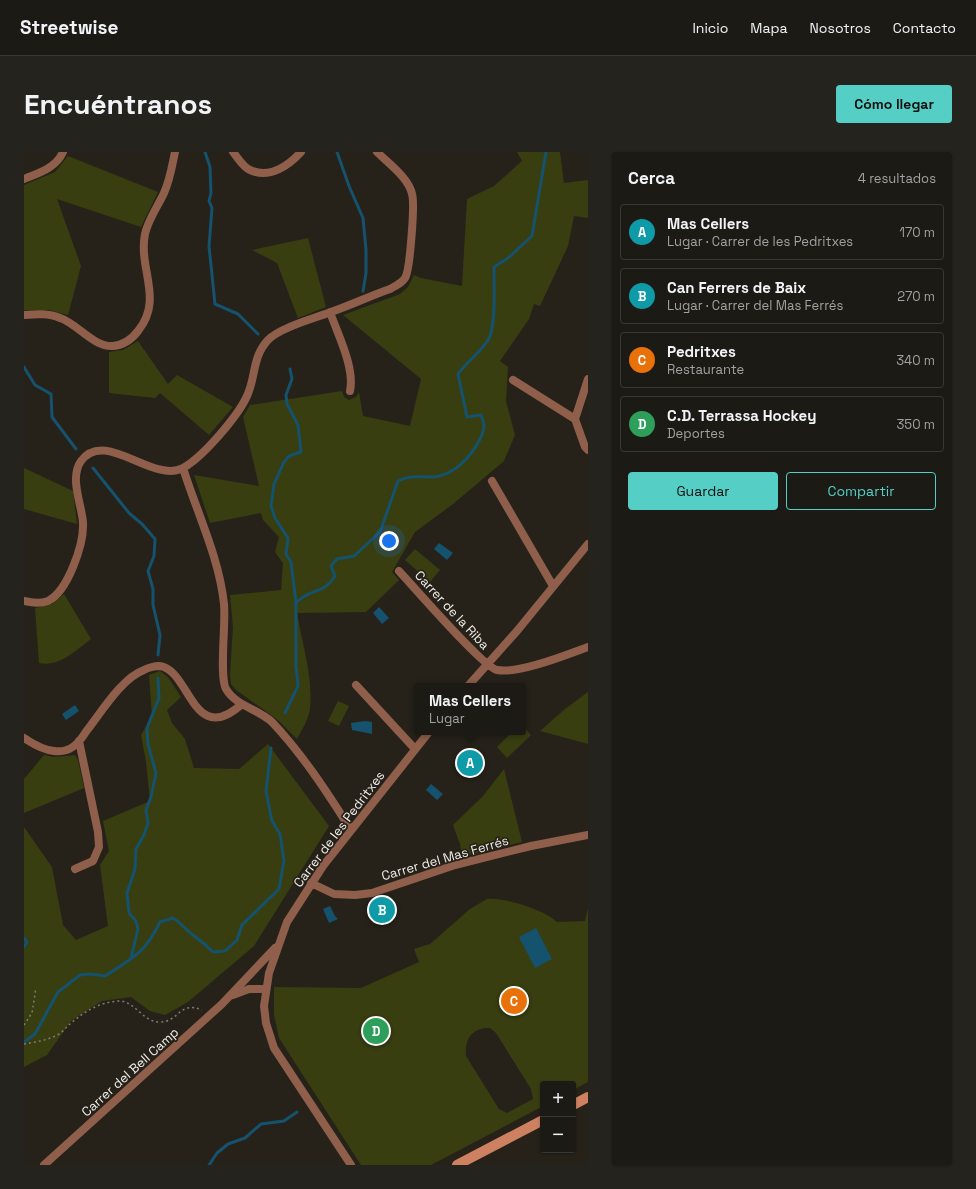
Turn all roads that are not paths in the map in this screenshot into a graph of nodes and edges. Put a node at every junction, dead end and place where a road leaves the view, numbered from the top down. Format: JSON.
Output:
{"nodes":[{"id":1,"x":63,"y":152,"type":"edge"},
{"id":2,"x":175,"y":152,"type":"edge"},
{"id":3,"x":233,"y":152,"type":"edge"},
{"id":4,"x":301,"y":152,"type":"edge"},
{"id":5,"x":377,"y":152,"type":"edge"},
{"id":6,"x":24,"y":179,"type":"edge"},
{"id":7,"x":330,"y":312,"type":"junction"},
{"id":8,"x":24,"y":315,"type":"edge"},
{"id":9,"x":588,"y":379,"type":"edge"},
{"id":10,"x":513,"y":380,"type":"dead end"},
{"id":11,"x":350,"y":391,"type":"dead end"},
{"id":12,"x":575,"y":419,"type":"junction"},
{"id":13,"x":588,"y":450,"type":"edge"},
{"id":14,"x":183,"y":468,"type":"junction"},
{"id":15,"x":492,"y":481,"type":"dead end"},
{"id":16,"x":588,"y":544,"type":"edge"},
{"id":17,"x":399,"y":571,"type":"dead end"},
{"id":18,"x":553,"y":586,"type":"junction"},
{"id":19,"x":24,"y":601,"type":"edge"},
{"id":20,"x":588,"y":647,"type":"edge"},
{"id":21,"x":487,"y":665,"type":"junction"},
{"id":22,"x":471,"y":683,"type":"edge"},
{"id":23,"x":356,"y":685,"type":"dead end"},
{"id":24,"x":242,"y":704,"type":"junction"},
{"id":25,"x":427,"y":735,"type":"edge"},
{"id":26,"x":24,"y":738,"type":"edge"},
{"id":27,"x":79,"y":741,"type":"junction"},
{"id":28,"x":415,"y":749,"type":"junction"},
{"id":29,"x":351,"y":830,"type":"junction"},
{"id":30,"x":588,"y":835,"type":"edge"},
{"id":31,"x":75,"y":869,"type":"dead end"},
{"id":32,"x":312,"y":883,"type":"junction"},
{"id":33,"x":277,"y":946,"type":"junction"},
{"id":34,"x":266,"y":989,"type":"junction"},
{"id":35,"x":231,"y":996,"type":"junction"},
{"id":36,"x":588,"y":1097,"type":"edge"},
{"id":37,"x":576,"y":1103,"type":"edge"},
{"id":38,"x":540,"y":1122,"type":"edge"},
{"id":39,"x":44,"y":1165,"type":"edge"},
{"id":40,"x":351,"y":1165,"type":"edge"},
{"id":41,"x":457,"y":1165,"type":"edge"}],
"edges":[{"from":1,"to":6,"type":"street"},
{"from":2,"to":8,"type":"street"},
{"from":3,"to":4,"type":"street"},
{"from":5,"to":7,"type":"street"},
{"from":7,"to":11,"type":"street"},
{"from":7,"to":14,"type":"street"},
{"from":9,"to":12,"type":"street"},
{"from":10,"to":12,"type":"street"},
{"from":12,"to":13,"type":"street"},
{"from":14,"to":19,"type":"street"},
{"from":14,"to":24,"type":"street"},
{"from":15,"to":18,"type":"street"},
{"from":16,"to":18,"type":"street"},
{"from":17,"to":21,"type":"street","name":"Carrer de la Riba"},
{"from":18,"to":21,"type":"street"},
{"from":20,"to":21,"type":"street"},
{"from":21,"to":22,"type":"street"},
{"from":23,"to":28,"type":"street"},
{"from":24,"to":27,"type":"street"},
{"from":24,"to":29,"type":"street"},
{"from":25,"to":28,"type":"street","name":"Carrer de les Pedritxes"},
{"from":26,"to":27,"type":"street"},
{"from":27,"to":31,"type":"street"},
{"from":28,"to":29,"type":"street","name":"Carrer de les Pedritxes"},
{"from":29,"to":32,"type":"street","name":"Carrer de les Pedritxes"},
{"from":30,"to":32,"type":"street","name":"Carrer del Mas Ferrés"},
{"from":32,"to":33,"type":"street","name":"Carrer de les Pedritxes"},
{"from":33,"to":34,"type":"street","name":"Carrer de les Pedritxes"},
{"from":33,"to":35,"type":"street","name":"Carrer de les Pedritxes"},
{"from":34,"to":35,"type":"street"},
{"from":34,"to":40,"type":"street","name":"Carrer de les Pedritxes"},
{"from":35,"to":39,"type":"street","name":"Carrer del Bell Camp"},
{"from":36,"to":37,"type":"street"},
{"from":38,"to":41,"type":"street"}]}
